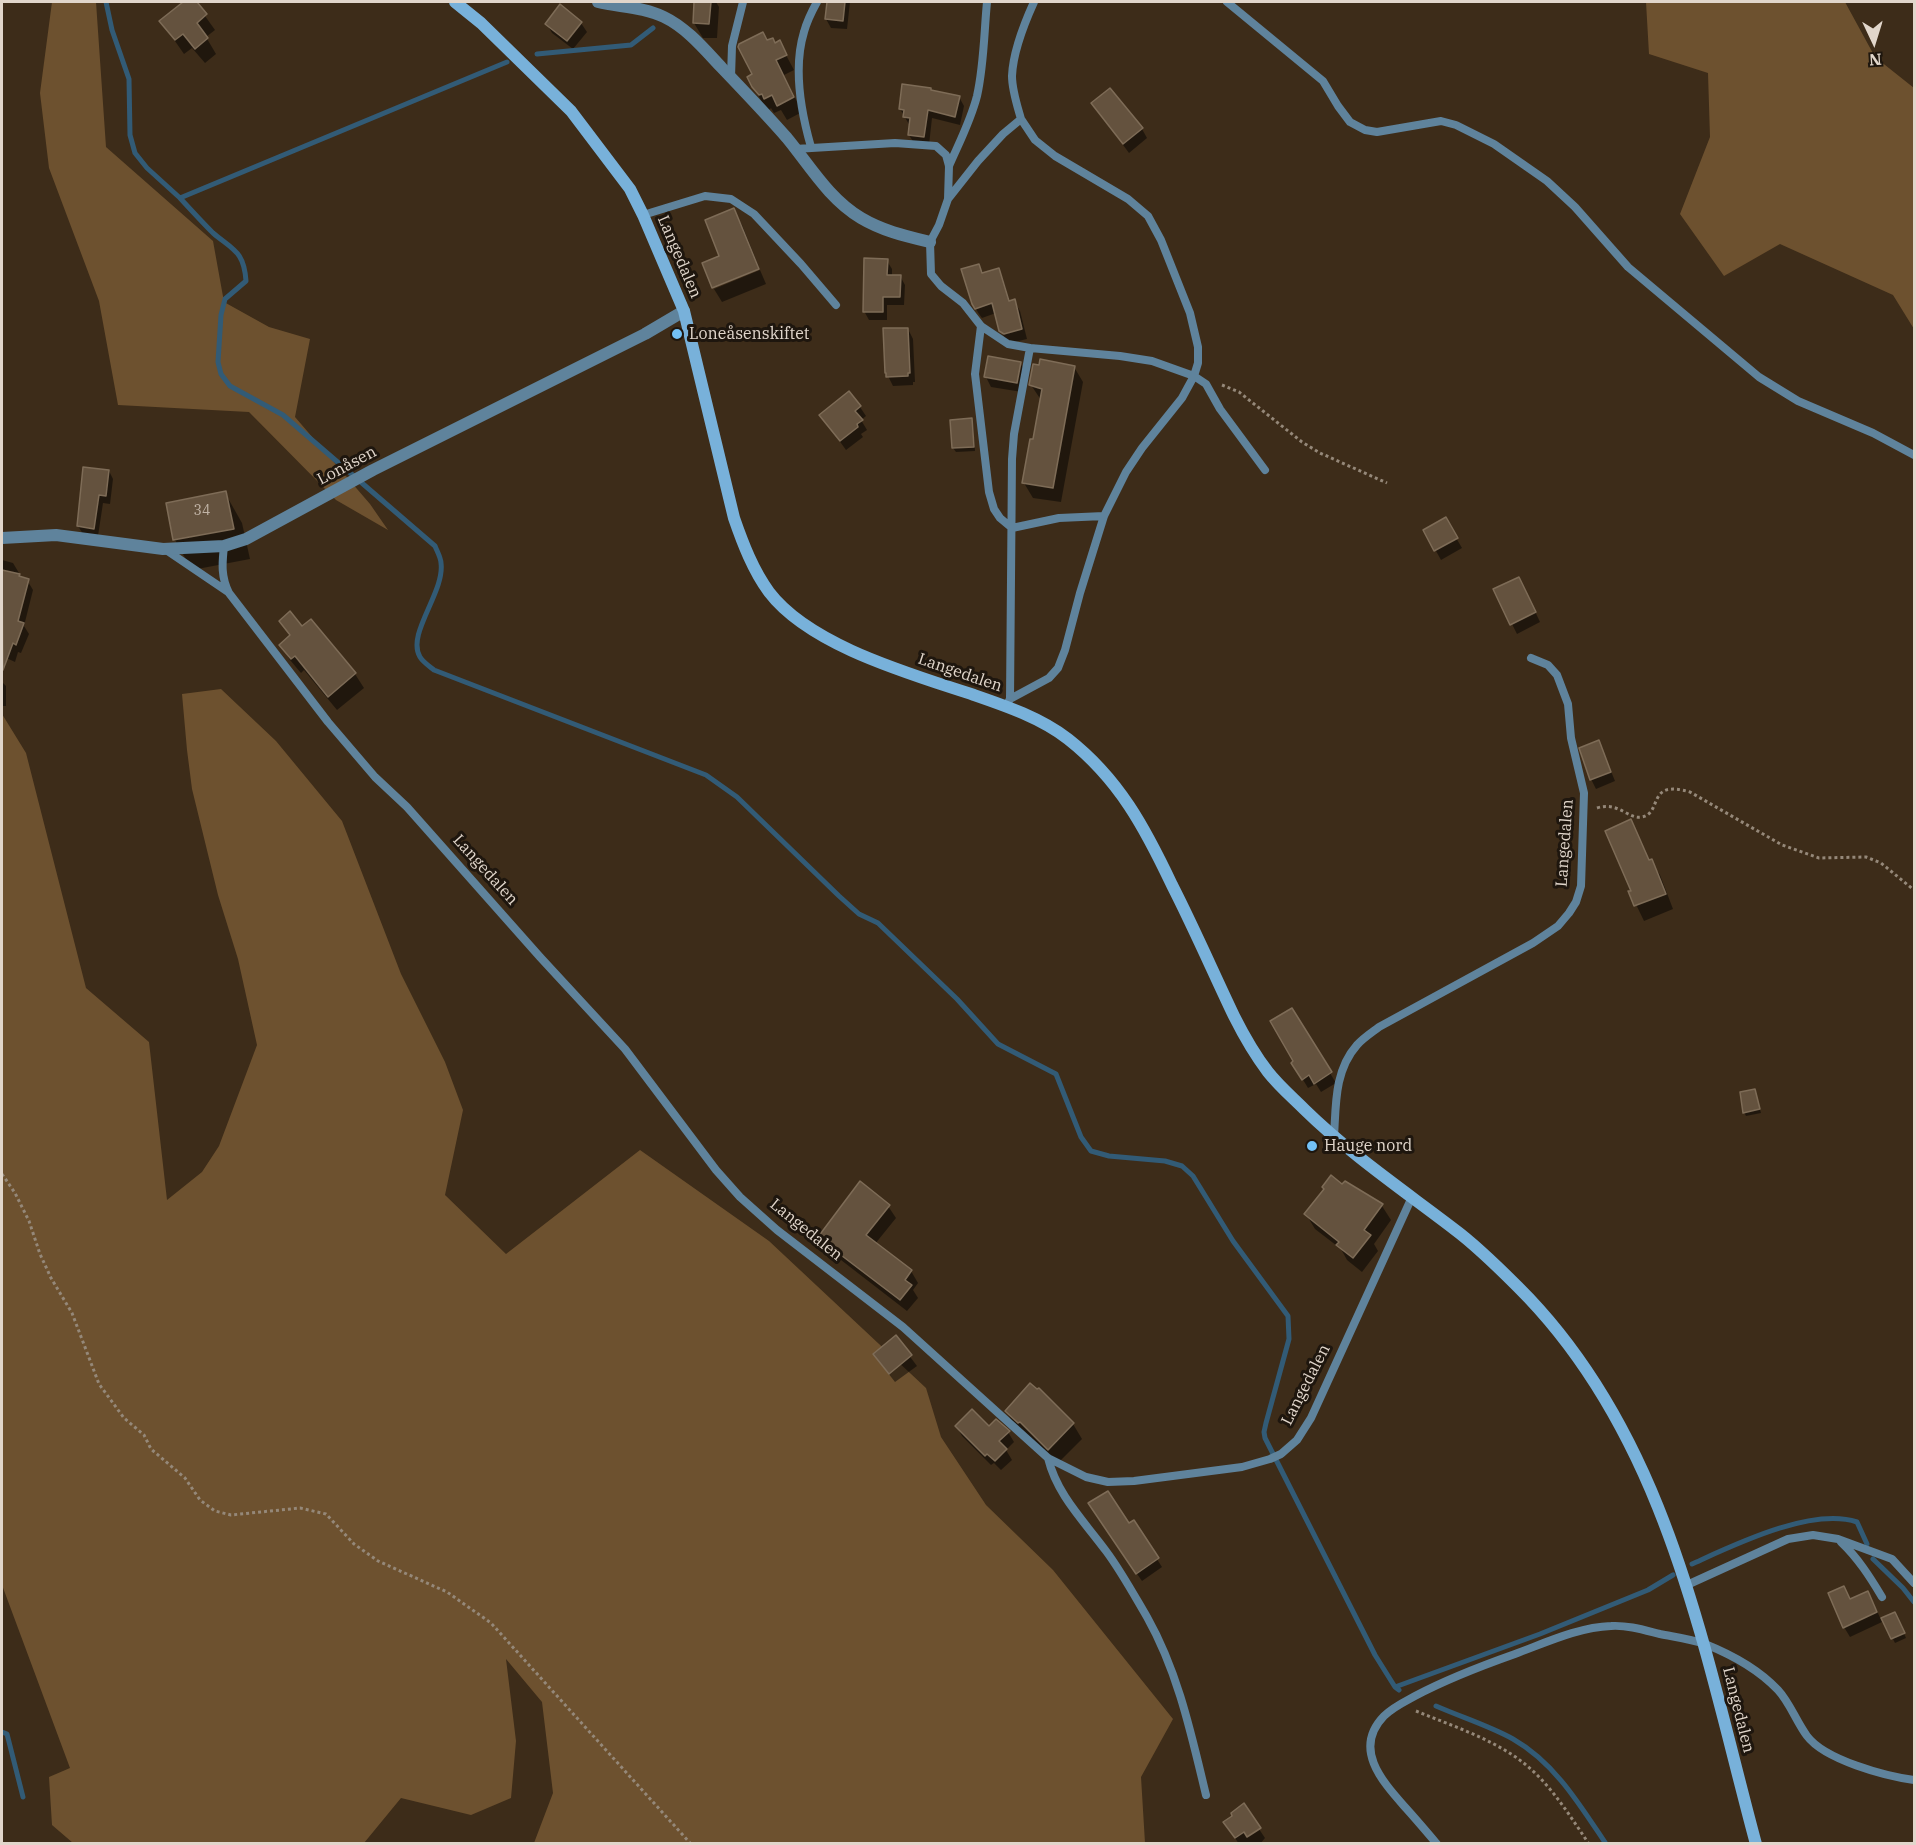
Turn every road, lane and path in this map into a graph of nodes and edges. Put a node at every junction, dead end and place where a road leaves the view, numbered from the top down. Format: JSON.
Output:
{"nodes":[{"id":1,"x":455,"y":2,"type":"edge"},
{"id":2,"x":598,"y":2,"type":"edge"},
{"id":3,"x":743,"y":2,"type":"edge"},
{"id":4,"x":817,"y":2,"type":"edge"},
{"id":5,"x":987,"y":2,"type":"edge"},
{"id":6,"x":1034,"y":2,"type":"edge"},
{"id":7,"x":1227,"y":2,"type":"edge"},
{"id":8,"x":731,"y":78,"type":"junction"},
{"id":9,"x":1021,"y":118,"type":"junction"},
{"id":10,"x":811,"y":147,"type":"junction"},
{"id":11,"x":795,"y":149,"type":"junction"},
{"id":12,"x":949,"y":166,"type":"junction"},
{"id":13,"x":948,"y":199,"type":"junction"},
{"id":14,"x":643,"y":215,"type":"junction"},
{"id":15,"x":930,"y":242,"type":"junction"},
{"id":16,"x":836,"y":305,"type":"dead end"},
{"id":17,"x":684,"y":311,"type":"junction"},
{"id":18,"x":981,"y":326,"type":"junction"},
{"id":19,"x":1029,"y":348,"type":"junction"},
{"id":20,"x":1194,"y":376,"type":"junction"},
{"id":21,"x":1206,"y":384,"type":"junction"},
{"id":22,"x":1914,"y":455,"type":"edge"},
{"id":23,"x":1266,"y":470,"type":"dead end"},
{"id":24,"x":1387,"y":483,"type":"dead end"},
{"id":25,"x":1104,"y":516,"type":"junction"},
{"id":26,"x":1012,"y":528,"type":"junction"},
{"id":27,"x":2,"y":538,"type":"edge"},
{"id":28,"x":224,"y":546,"type":"junction"},
{"id":29,"x":163,"y":549,"type":"junction"},
{"id":30,"x":229,"y":593,"type":"junction"},
{"id":31,"x":1532,"y":658,"type":"dead end"},
{"id":32,"x":1008,"y":703,"type":"junction"},
{"id":33,"x":1584,"y":818,"type":"junction"},
{"id":34,"x":1914,"y":890,"type":"edge"},
{"id":35,"x":1334,"y":1139,"type":"junction"},
{"id":36,"x":2,"y":1174,"type":"edge"},
{"id":37,"x":1412,"y":1197,"type":"junction"},
{"id":38,"x":1048,"y":1458,"type":"junction"},
{"id":39,"x":1838,"y":1539,"type":"junction"},
{"id":40,"x":1914,"y":1583,"type":"edge"},
{"id":41,"x":1687,"y":1585,"type":"junction"},
{"id":42,"x":1882,"y":1596,"type":"dead end"},
{"id":43,"x":1705,"y":1645,"type":"junction"},
{"id":44,"x":1401,"y":1704,"type":"junction"},
{"id":45,"x":1912,"y":1780,"type":"edge"},
{"id":46,"x":1914,"y":1790,"type":"edge"},
{"id":47,"x":1206,"y":1794,"type":"dead end"},
{"id":48,"x":691,"y":1844,"type":"edge"},
{"id":49,"x":1437,"y":1844,"type":"edge"},
{"id":50,"x":1589,"y":1844,"type":"edge"},
{"id":51,"x":1756,"y":1844,"type":"edge"}],
"edges":[{"from":1,"to":14,"type":"main road","name":"Langedalen"},
{"from":2,"to":8,"type":"street"},
{"from":3,"to":8,"type":"lane"},
{"from":4,"to":10,"type":"lane"},
{"from":5,"to":12,"type":"lane"},
{"from":6,"to":9,"type":"lane"},
{"from":7,"to":22,"type":"lane"},
{"from":8,"to":11,"type":"street"},
{"from":9,"to":13,"type":"lane"},
{"from":9,"to":20,"type":"lane"},
{"from":10,"to":11,"type":"lane"},
{"from":10,"to":12,"type":"lane"},
{"from":11,"to":15,"type":"street"},
{"from":12,"to":13,"type":"lane"},
{"from":13,"to":15,"type":"lane"},
{"from":14,"to":16,"type":"lane","name":"Langedalen"},
{"from":14,"to":17,"type":"main road","name":"Langedalen"},
{"from":15,"to":18,"type":"lane"},
{"from":17,"to":28,"type":"street","name":"Lonåsen"},
{"from":17,"to":32,"type":"main road","name":"Langedalen"},
{"from":18,"to":19,"type":"lane"},
{"from":18,"to":26,"type":"lane"},
{"from":19,"to":20,"type":"lane"},
{"from":19,"to":26,"type":"lane"},
{"from":20,"to":21,"type":"lane"},
{"from":20,"to":25,"type":"lane"},
{"from":21,"to":23,"type":"lane"},
{"from":21,"to":24,"type":"path"},
{"from":25,"to":26,"type":"lane"},
{"from":25,"to":32,"type":"lane"},
{"from":26,"to":32,"type":"lane"},
{"from":27,"to":29,"type":"street","name":"Lonåsen"},
{"from":28,"to":29,"type":"street","name":"Lonåsen"},
{"from":28,"to":30,"type":"lane","name":"Langedalen"},
{"from":29,"to":30,"type":"lane","name":"Langedalen"},
{"from":30,"to":38,"type":"lane","name":"Langedalen"},
{"from":31,"to":33,"type":"lane","name":"Langedalen"},
{"from":32,"to":35,"type":"main road","name":"Langedalen"},
{"from":33,"to":34,"type":"path"},
{"from":33,"to":35,"type":"lane","name":"Langedalen"},
{"from":35,"to":37,"type":"main road","name":"Langedalen"},
{"from":36,"to":48,"type":"path"},
{"from":37,"to":38,"type":"lane","name":"Langedalen"},
{"from":37,"to":41,"type":"main road","name":"Langedalen"},
{"from":38,"to":47,"type":"lane"},
{"from":39,"to":40,"type":"lane"},
{"from":39,"to":41,"type":"lane"},
{"from":39,"to":42,"type":"lane"},
{"from":41,"to":43,"type":"main road","name":"Langedalen"},
{"from":43,"to":44,"type":"lane"},
{"from":43,"to":45,"type":"lane"},
{"from":43,"to":51,"type":"main road","name":"Langedalen"},
{"from":44,"to":49,"type":"lane"},
{"from":44,"to":50,"type":"path"},
{"from":45,"to":46,"type":"lane"}]}
